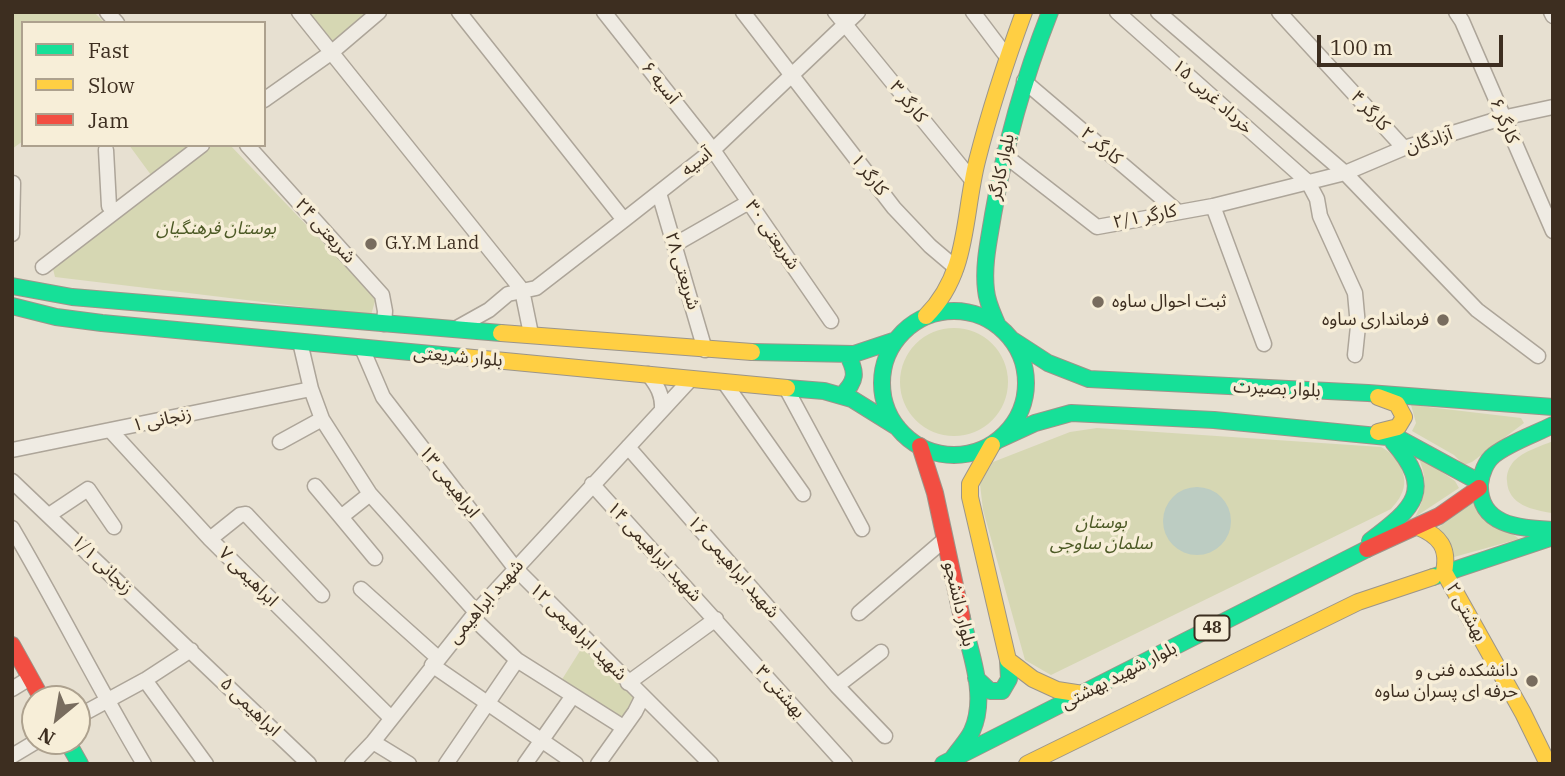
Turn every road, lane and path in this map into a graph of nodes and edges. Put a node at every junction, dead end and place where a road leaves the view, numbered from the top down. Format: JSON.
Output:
{"nodes":[{"id":1,"x":299,"y":12,"type":"edge"},
{"id":2,"x":379,"y":12,"type":"edge"},
{"id":3,"x":459,"y":12,"type":"edge"},
{"id":4,"x":743,"y":12,"type":"edge"},
{"id":5,"x":858,"y":12,"type":"edge"},
{"id":6,"x":972,"y":12,"type":"edge"},
{"id":7,"x":1024,"y":12,"type":"edge"},
{"id":8,"x":1050,"y":12,"type":"edge"},
{"id":9,"x":1116,"y":12,"type":"edge"},
{"id":10,"x":1158,"y":12,"type":"edge"},
{"id":11,"x":1279,"y":12,"type":"edge"},
{"id":12,"x":1456,"y":12,"type":"edge"},
{"id":13,"x":605,"y":14,"type":"edge"},
{"id":14,"x":840,"y":18,"type":"edge"},
{"id":15,"x":332,"y":52,"type":"junction"},
{"id":16,"x":1007,"y":57,"type":"junction"},
{"id":17,"x":791,"y":73,"type":"junction"},
{"id":18,"x":1024,"y":81,"type":"junction"},
{"id":19,"x":266,"y":99,"type":"edge"},
{"id":20,"x":1553,"y":107,"type":"edge"},
{"id":21,"x":1502,"y":118,"type":"junction"},
{"id":22,"x":199,"y":147,"type":"edge"},
{"id":23,"x":249,"y":147,"type":"edge"},
{"id":24,"x":1404,"y":148,"type":"junction"},
{"id":25,"x":106,"y":150,"type":"dead end"},
{"id":26,"x":713,"y":150,"type":"junction"},
{"id":27,"x":1003,"y":155,"type":"junction"},
{"id":28,"x":1345,"y":173,"type":"junction"},
{"id":29,"x":972,"y":180,"type":"junction"},
{"id":30,"x":1308,"y":182,"type":"junction"},
{"id":31,"x":13,"y":183,"type":"edge"},
{"id":32,"x":659,"y":193,"type":"junction"},
{"id":33,"x":749,"y":202,"type":"junction"},
{"id":34,"x":1213,"y":205,"type":"junction"},
{"id":35,"x":114,"y":211,"type":"junction"},
{"id":36,"x":1177,"y":211,"type":"junction"},
{"id":37,"x":624,"y":220,"type":"junction"},
{"id":38,"x":1553,"y":231,"type":"edge"},
{"id":39,"x":12,"y":234,"type":"edge"},
{"id":40,"x":674,"y":245,"type":"junction"},
{"id":41,"x":43,"y":267,"type":"dead end"},
{"id":42,"x":955,"y":271,"type":"junction"},
{"id":43,"x":985,"y":282,"type":"junction"},
{"id":44,"x":12,"y":286,"type":"edge"},
{"id":45,"x":522,"y":290,"type":"junction"},
{"id":46,"x":12,"y":306,"type":"edge"},
{"id":47,"x":926,"y":316,"type":"junction"},
{"id":48,"x":831,"y":321,"type":"dead end"},
{"id":49,"x":384,"y":324,"type":"junction"},
{"id":50,"x":998,"y":326,"type":"junction"},
{"id":51,"x":454,"y":330,"type":"junction"},
{"id":52,"x":531,"y":334,"type":"junction"},
{"id":53,"x":1012,"y":339,"type":"junction"},
{"id":54,"x":896,"y":340,"type":"junction"},
{"id":55,"x":300,"y":342,"type":"junction"},
{"id":56,"x":1264,"y":344,"type":"dead end"},
{"id":57,"x":362,"y":348,"type":"junction"},
{"id":58,"x":705,"y":350,"type":"junction"},
{"id":59,"x":848,"y":354,"type":"junction"},
{"id":60,"x":1355,"y":355,"type":"dead end"},
{"id":61,"x":1538,"y":356,"type":"dead end"},
{"id":62,"x":648,"y":374,"type":"junction"},
{"id":63,"x":690,"y":380,"type":"junction"},
{"id":64,"x":724,"y":382,"type":"junction"},
{"id":65,"x":311,"y":388,"type":"junction"},
{"id":66,"x":786,"y":388,"type":"junction"},
{"id":67,"x":1368,"y":393,"type":"junction"},
{"id":68,"x":841,"y":396,"type":"junction"},
{"id":69,"x":1553,"y":407,"type":"edge"},
{"id":70,"x":662,"y":410,"type":"junction"},
{"id":71,"x":322,"y":419,"type":"junction"},
{"id":72,"x":1553,"y":425,"type":"edge"},
{"id":73,"x":897,"y":426,"type":"junction"},
{"id":74,"x":110,"y":430,"type":"junction"},
{"id":75,"x":1367,"y":434,"type":"junction"},
{"id":76,"x":1387,"y":436,"type":"junction"},
{"id":77,"x":995,"y":442,"type":"junction"},
{"id":78,"x":279,"y":443,"type":"dead end"},
{"id":79,"x":920,"y":446,"type":"junction"},
{"id":80,"x":628,"y":447,"type":"junction"},
{"id":81,"x":12,"y":450,"type":"edge"},
{"id":82,"x":12,"y":481,"type":"edge"},
{"id":83,"x":592,"y":484,"type":"junction"},
{"id":84,"x":1479,"y":485,"type":"junction"},
{"id":85,"x":315,"y":486,"type":"dead end"},
{"id":86,"x":370,"y":494,"type":"junction"},
{"id":87,"x":803,"y":495,"type":"dead end"},
{"id":88,"x":49,"y":515,"type":"junction"},
{"id":89,"x":341,"y":517,"type":"junction"},
{"id":90,"x":973,"y":517,"type":"junction"},
{"id":91,"x":941,"y":520,"type":"junction"},
{"id":92,"x":114,"y":527,"type":"dead end"},
{"id":93,"x":1418,"y":527,"type":"junction"},
{"id":94,"x":12,"y":528,"type":"edge"},
{"id":95,"x":862,"y":529,"type":"dead end"},
{"id":96,"x":1553,"y":530,"type":"edge"},
{"id":97,"x":1553,"y":537,"type":"edge"},
{"id":98,"x":211,"y":539,"type":"junction"},
{"id":99,"x":944,"y":540,"type":"junction"},
{"id":100,"x":1348,"y":557,"type":"junction"},
{"id":101,"x":375,"y":558,"type":"dead end"},
{"id":102,"x":515,"y":568,"type":"junction"},
{"id":103,"x":1444,"y":572,"type":"junction"},
{"id":104,"x":361,"y":589,"type":"dead end"},
{"id":105,"x":323,"y":596,"type":"dead end"},
{"id":106,"x":859,"y":612,"type":"dead end"},
{"id":107,"x":474,"y":614,"type":"junction"},
{"id":108,"x":716,"y":620,"type":"junction"},
{"id":109,"x":12,"y":645,"type":"edge"},
{"id":110,"x":191,"y":650,"type":"junction"},
{"id":111,"x":881,"y":652,"type":"dead end"},
{"id":112,"x":517,"y":660,"type":"junction"},
{"id":113,"x":1008,"y":660,"type":"junction"},
{"id":114,"x":435,"y":662,"type":"junction"},
{"id":115,"x":30,"y":678,"type":"junction"},
{"id":116,"x":976,"y":678,"type":"junction"},
{"id":117,"x":145,"y":680,"type":"junction"},
{"id":118,"x":628,"y":682,"type":"junction"},
{"id":119,"x":34,"y":685,"type":"edge"},
{"id":120,"x":837,"y":686,"type":"junction"},
{"id":121,"x":12,"y":689,"type":"edge"},
{"id":122,"x":1083,"y":694,"type":"junction"},
{"id":123,"x":572,"y":696,"type":"junction"},
{"id":124,"x":643,"y":696,"type":"junction"},
{"id":125,"x":106,"y":700,"type":"junction"},
{"id":126,"x":486,"y":704,"type":"junction"},
{"id":127,"x":91,"y":709,"type":"edge"},
{"id":128,"x":391,"y":718,"type":"junction"},
{"id":129,"x":623,"y":727,"type":"junction"},
{"id":130,"x":885,"y":736,"type":"dead end"},
{"id":131,"x":542,"y":740,"type":"junction"},
{"id":132,"x":373,"y":742,"type":"junction"},
{"id":133,"x":948,"y":761,"type":"edge"},
{"id":134,"x":145,"y":764,"type":"edge"},
{"id":135,"x":206,"y":764,"type":"edge"},
{"id":136,"x":309,"y":764,"type":"edge"},
{"id":137,"x":352,"y":764,"type":"edge"},
{"id":138,"x":409,"y":764,"type":"edge"},
{"id":139,"x":446,"y":764,"type":"edge"},
{"id":140,"x":525,"y":764,"type":"edge"},
{"id":141,"x":576,"y":764,"type":"edge"},
{"id":142,"x":598,"y":764,"type":"edge"},
{"id":143,"x":710,"y":764,"type":"edge"},
{"id":144,"x":845,"y":764,"type":"edge"},
{"id":145,"x":1027,"y":764,"type":"edge"},
{"id":146,"x":1548,"y":764,"type":"edge"}],
"edges":[{"from":1,"to":15,"type":"street"},
{"from":2,"to":15,"type":"street"},
{"from":3,"to":37,"type":"street"},
{"from":4,"to":17,"type":"street","name":"کارگر ۱"},
{"from":5,"to":14,"type":"street","name":"آسیه"},
{"from":6,"to":16,"type":"street"},
{"from":7,"to":16,"type":"main road","name":"بلوار کارگر"},
{"from":8,"to":18,"type":"main road","name":"بلوار کارگر"},
{"from":9,"to":30,"type":"street","name":"۱۵ خرداد غربی"},
{"from":10,"to":28,"type":"street","name":"۱۵ خرداد غربی"},
{"from":11,"to":24,"type":"street","name":"کارگر ۴"},
{"from":12,"to":21,"type":"street","name":"کارگر ۶"},
{"from":13,"to":26,"type":"street","name":"آسیه ۶"},
{"from":14,"to":17,"type":"street","name":"آسیه"},
{"from":14,"to":29,"type":"street","name":"کارگر ۳"},
{"from":15,"to":19,"type":"street"},
{"from":15,"to":45,"type":"street"},
{"from":16,"to":29,"type":"main road","name":"بلوار کارگر"},
{"from":17,"to":26,"type":"street","name":"آسیه"},
{"from":17,"to":42,"type":"street","name":"کارگر ۱"},
{"from":18,"to":27,"type":"main road","name":"بلوار کارگر"},
{"from":18,"to":36,"type":"street","name":"کارگر ۲"},
{"from":20,"to":21,"type":"street","name":"آزادگان"},
{"from":21,"to":24,"type":"street","name":"آزادگان"},
{"from":21,"to":38,"type":"street","name":"کارگر ۶"},
{"from":22,"to":35,"type":"street"},
{"from":23,"to":49,"type":"street","name":"شریعتی ۲۴"},
{"from":24,"to":28,"type":"street","name":"آزادگان"},
{"from":25,"to":35,"type":"street"},
{"from":26,"to":32,"type":"street","name":"آسیه"},
{"from":26,"to":33,"type":"street","name":"شریعتی ۳۰"},
{"from":27,"to":36,"type":"street","name":"کارگر ۲/۱"},
{"from":27,"to":43,"type":"main road","name":"بلوار کارگر"},
{"from":28,"to":30,"type":"street","name":"آزادگان"},
{"from":28,"to":61,"type":"street","name":"۱۵ خرداد غربی"},
{"from":29,"to":42,"type":"main road","name":"بلوار کارگر"},
{"from":30,"to":34,"type":"street","name":"کارگر ۲/۱"},
{"from":30,"to":60,"type":"street"},
{"from":31,"to":39,"type":"street"},
{"from":32,"to":37,"type":"street","name":"آسیه"},
{"from":32,"to":40,"type":"street","name":"شریعتی ۲۸"},
{"from":33,"to":40,"type":"street"},
{"from":33,"to":48,"type":"street","name":"شریعتی ۳۰"},
{"from":34,"to":36,"type":"street","name":"کارگر ۲/۱"},
{"from":34,"to":56,"type":"street"},
{"from":35,"to":41,"type":"street"},
{"from":37,"to":45,"type":"street","name":"آسیه"},
{"from":40,"to":58,"type":"street","name":"شریعتی ۲۸"},
{"from":42,"to":43,"type":"main road"},
{"from":42,"to":47,"type":"main road","name":"بلوار کارگر"},
{"from":43,"to":50,"type":"main road","name":"بلوار کارگر"},
{"from":44,"to":49,"type":"main road","name":"بلوار شریعتی"},
{"from":45,"to":51,"type":"street","name":"آسیه"},
{"from":45,"to":52,"type":"street"},
{"from":46,"to":55,"type":"main road","name":"بلوار شریعتی"},
{"from":47,"to":50,"type":"main road"},
{"from":47,"to":54,"type":"main road"},
{"from":49,"to":51,"type":"main road","name":"بلوار شریعتی"},
{"from":50,"to":53,"type":"main road"},
{"from":51,"to":52,"type":"main road","name":"بلوار شریعتی"},
{"from":52,"to":58,"type":"main road","name":"بلوار شریعتی"},
{"from":53,"to":67,"type":"main road","name":"بلوار بصیرت"},
{"from":53,"to":77,"type":"main road"},
{"from":54,"to":59,"type":"main road","name":"بلوار شریعتی"},
{"from":54,"to":73,"type":"main road"},
{"from":55,"to":57,"type":"main road","name":"بلوار شریعتی"},
{"from":55,"to":65,"type":"street"},
{"from":57,"to":62,"type":"main road","name":"بلوار شریعتی"},
{"from":57,"to":102,"type":"street","name":"ابراهیمی ۱۳"},
{"from":58,"to":59,"type":"main road","name":"بلوار شریعتی"},
{"from":59,"to":68,"type":"main road"},
{"from":62,"to":63,"type":"main road","name":"بلوار شریعتی"},
{"from":62,"to":70,"type":"street"},
{"from":63,"to":64,"type":"main road","name":"بلوار شریعتی"},
{"from":63,"to":70,"type":"street","name":"شهید ابراهیمی"},
{"from":64,"to":66,"type":"main road","name":"بلوار شریعتی"},
{"from":64,"to":87,"type":"street"},
{"from":65,"to":71,"type":"street"},
{"from":65,"to":74,"type":"street","name":"زنجانی ۱"},
{"from":66,"to":68,"type":"main road","name":"بلوار شریعتی"},
{"from":66,"to":95,"type":"street"},
{"from":67,"to":69,"type":"main road","name":"بلوار بصیرت"},
{"from":67,"to":75,"type":"main road"},
{"from":68,"to":73,"type":"main road","name":"بلوار شریعتی"},
{"from":70,"to":80,"type":"street","name":"شهید ابراهیمی"},
{"from":71,"to":78,"type":"street"},
{"from":71,"to":86,"type":"street"},
{"from":72,"to":84,"type":"main road","number":"48"},
{"from":73,"to":79,"type":"main road"},
{"from":74,"to":81,"type":"street","name":"زنجانی ۱"},
{"from":74,"to":98,"type":"street","name":"ابراهیمی ۷"},
{"from":75,"to":76,"type":"main road","name":"بلوار بصیرت"},
{"from":75,"to":77,"type":"main road","name":"بلوار بصیرت"},
{"from":76,"to":84,"type":"main road","name":"بلوار بصیرت"},
{"from":76,"to":100,"type":"main road"},
{"from":77,"to":79,"type":"main road"},
{"from":77,"to":90,"type":"main road","name":"بلوار دانشجو"},
{"from":79,"to":91,"type":"main road","name":"بلوار دانشجو"},
{"from":80,"to":83,"type":"street","name":"شهید ابراهیمی"},
{"from":80,"to":120,"type":"street","name":"شهید ابراهیمی ۱۶"},
{"from":82,"to":88,"type":"street","name":"زنجانی ۱/۱"},
{"from":83,"to":102,"type":"street","name":"شهید ابراهیمی"},
{"from":83,"to":108,"type":"street","name":"شهید ابراهیمی ۱۴"},
{"from":84,"to":93,"type":"main road","name":"بلوار شهید بهشتی","number":"48"},
{"from":84,"to":96,"type":"main road"},
{"from":85,"to":89,"type":"street"},
{"from":86,"to":89,"type":"street"},
{"from":86,"to":107,"type":"street"},
{"from":88,"to":92,"type":"street"},
{"from":88,"to":110,"type":"street","name":"زنجانی ۱/۱"},
{"from":89,"to":101,"type":"street"},
{"from":90,"to":91,"type":"main road"},
{"from":90,"to":113,"type":"main road","name":"بلوار دانشجو"},
{"from":91,"to":99,"type":"main road","name":"بلوار دانشجو"},
{"from":93,"to":100,"type":"main road","name":"بلوار شهید بهشتی","number":"48"},
{"from":93,"to":103,"type":"main road"},
{"from":94,"to":125,"type":"street"},
{"from":97,"to":103,"type":"main road","number":"48"},
{"from":98,"to":105,"type":"street"},
{"from":98,"to":128,"type":"street","name":"ابراهیمی ۷"},
{"from":99,"to":106,"type":"street"},
{"from":99,"to":116,"type":"main road","name":"بلوار دانشجو"},
{"from":100,"to":122,"type":"main road","name":"بلوار شهید بهشتی","number":"48"},
{"from":102,"to":107,"type":"street","name":"شهید ابراهیمی"},
{"from":102,"to":118,"type":"street","name":"شهید ابراهیمی ۱۲"},
{"from":103,"to":145,"type":"main road","number":"48"},
{"from":103,"to":146,"type":"main road","name":"بهشتی ۲"},
{"from":104,"to":114,"type":"street"},
{"from":107,"to":112,"type":"street"},
{"from":107,"to":114,"type":"street","name":"شهید ابراهیمی"},
{"from":108,"to":118,"type":"street"},
{"from":108,"to":144,"type":"street","name":"بهشتی ۳"},
{"from":109,"to":115,"type":"main road"},
{"from":110,"to":117,"type":"street"},
{"from":110,"to":136,"type":"street","name":"ابراهیمی ۵"},
{"from":111,"to":120,"type":"street"},
{"from":112,"to":123,"type":"street"},
{"from":112,"to":126,"type":"street"},
{"from":113,"to":116,"type":"main road"},
{"from":113,"to":122,"type":"main road"},
{"from":114,"to":126,"type":"street"},
{"from":114,"to":128,"type":"street","name":"شهید ابراهیمی"},
{"from":115,"to":119,"type":"main road"},
{"from":115,"to":121,"type":"street"},
{"from":116,"to":133,"type":"main road","name":"بلوار دانشجو"},
{"from":117,"to":125,"type":"street"},
{"from":117,"to":135,"type":"street"},
{"from":118,"to":124,"type":"street","name":"شهید ابراهیمی ۱۲"},
{"from":120,"to":130,"type":"street","name":"شهید ابراهیمی ۱۶"},
{"from":122,"to":133,"type":"main road","name":"بلوار شهید بهشتی","number":"48"},
{"from":123,"to":129,"type":"street"},
{"from":123,"to":131,"type":"street"},
{"from":124,"to":129,"type":"street"},
{"from":124,"to":143,"type":"street","name":"شهید ابراهیمی ۱۲"},
{"from":125,"to":127,"type":"street"},
{"from":125,"to":134,"type":"street"},
{"from":126,"to":131,"type":"street"},
{"from":126,"to":139,"type":"street"},
{"from":128,"to":132,"type":"street","name":"شهید ابراهیمی"},
{"from":129,"to":142,"type":"street"},
{"from":131,"to":140,"type":"street"},
{"from":131,"to":141,"type":"street"},
{"from":132,"to":137,"type":"street","name":"شهید ابراهیمی"},
{"from":132,"to":138,"type":"street"}]}
